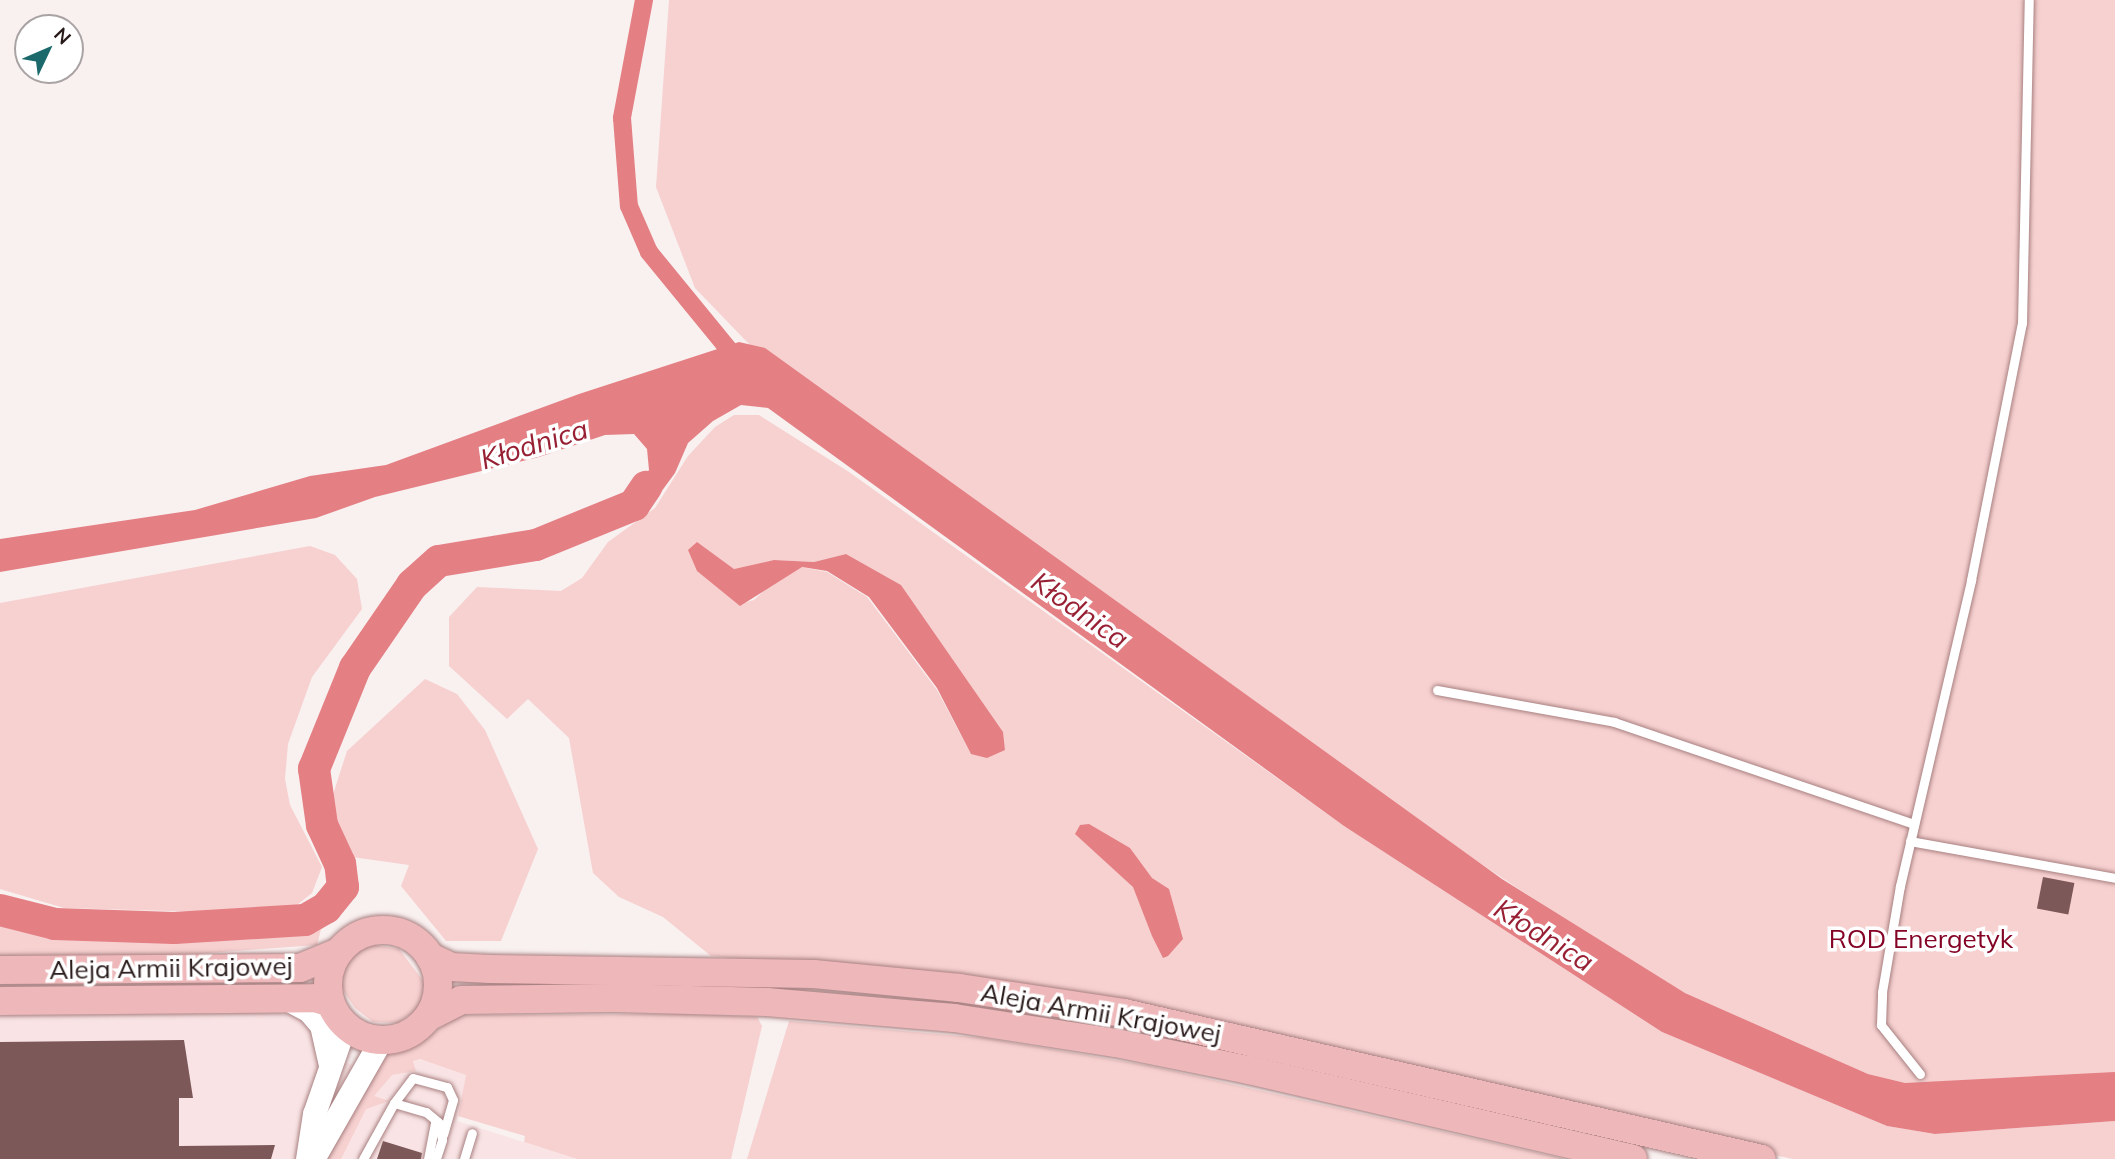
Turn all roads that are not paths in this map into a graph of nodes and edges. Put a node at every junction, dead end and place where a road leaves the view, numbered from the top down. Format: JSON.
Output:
{"nodes":[{"id":1,"x":2029,"y":0,"type":"edge"},
{"id":2,"x":1437,"y":690,"type":"dead end"},
{"id":3,"x":1914,"y":824,"type":"junction"},
{"id":4,"x":1910,"y":841,"type":"junction"},
{"id":5,"x":2115,"y":878,"type":"edge"},
{"id":6,"x":339,"y":952,"type":"junction"},
{"id":7,"x":430,"y":957,"type":"junction"},
{"id":8,"x":0,"y":970,"type":"edge"},
{"id":9,"x":287,"y":999,"type":"junction"},
{"id":10,"x":0,"y":1001,"type":"edge"},
{"id":11,"x":338,"y":1014,"type":"junction"},
{"id":12,"x":428,"y":1017,"type":"junction"},
{"id":13,"x":381,"y":1040,"type":"junction"},
{"id":14,"x":330,"y":1068,"type":"junction"},
{"id":15,"x":1920,"y":1074,"type":"dead end"},
{"id":16,"x":394,"y":1103,"type":"junction"},
{"id":17,"x":434,"y":1118,"type":"junction"},
{"id":18,"x":472,"y":1133,"type":"dead end"},
{"id":19,"x":442,"y":1140,"type":"junction"},
{"id":20,"x":307,"y":1159,"type":"edge"},
{"id":21,"x":313,"y":1159,"type":"edge"},
{"id":22,"x":363,"y":1159,"type":"edge"},
{"id":23,"x":428,"y":1159,"type":"edge"},
{"id":24,"x":436,"y":1159,"type":"edge"},
{"id":25,"x":464,"y":1159,"type":"edge"},
{"id":26,"x":1633,"y":1159,"type":"edge"},
{"id":27,"x":1762,"y":1159,"type":"edge"}],
"edges":[{"from":1,"to":3,"type":"lane"},
{"from":2,"to":3,"type":"lane"},
{"from":3,"to":4,"type":"lane"},
{"from":4,"to":5,"type":"lane"},
{"from":4,"to":15,"type":"lane"},
{"from":6,"to":7,"type":"main road"},
{"from":6,"to":8,"type":"main road","name":"Aleja Armii Krajowej"},
{"from":6,"to":11,"type":"main road"},
{"from":7,"to":12,"type":"main road"},
{"from":7,"to":27,"type":"main road","name":"Aleja Armii Krajowej"},
{"from":9,"to":10,"type":"main road","name":"Aleja Armii Krajowej"},
{"from":9,"to":11,"type":"main road","name":"Aleja Armii Krajowej"},
{"from":9,"to":14,"type":"street"},
{"from":11,"to":13,"type":"main road"},
{"from":11,"to":14,"type":"street"},
{"from":12,"to":13,"type":"main road"},
{"from":12,"to":26,"type":"main road","name":"Aleja Armii Krajowej"},
{"from":13,"to":21,"type":"street"},
{"from":14,"to":20,"type":"street"},
{"from":16,"to":17,"type":"lane"},
{"from":16,"to":19,"type":"lane"},
{"from":16,"to":22,"type":"lane"},
{"from":17,"to":19,"type":"lane"},
{"from":17,"to":23,"type":"lane"},
{"from":18,"to":25,"type":"lane"},
{"from":19,"to":24,"type":"lane"}]}
